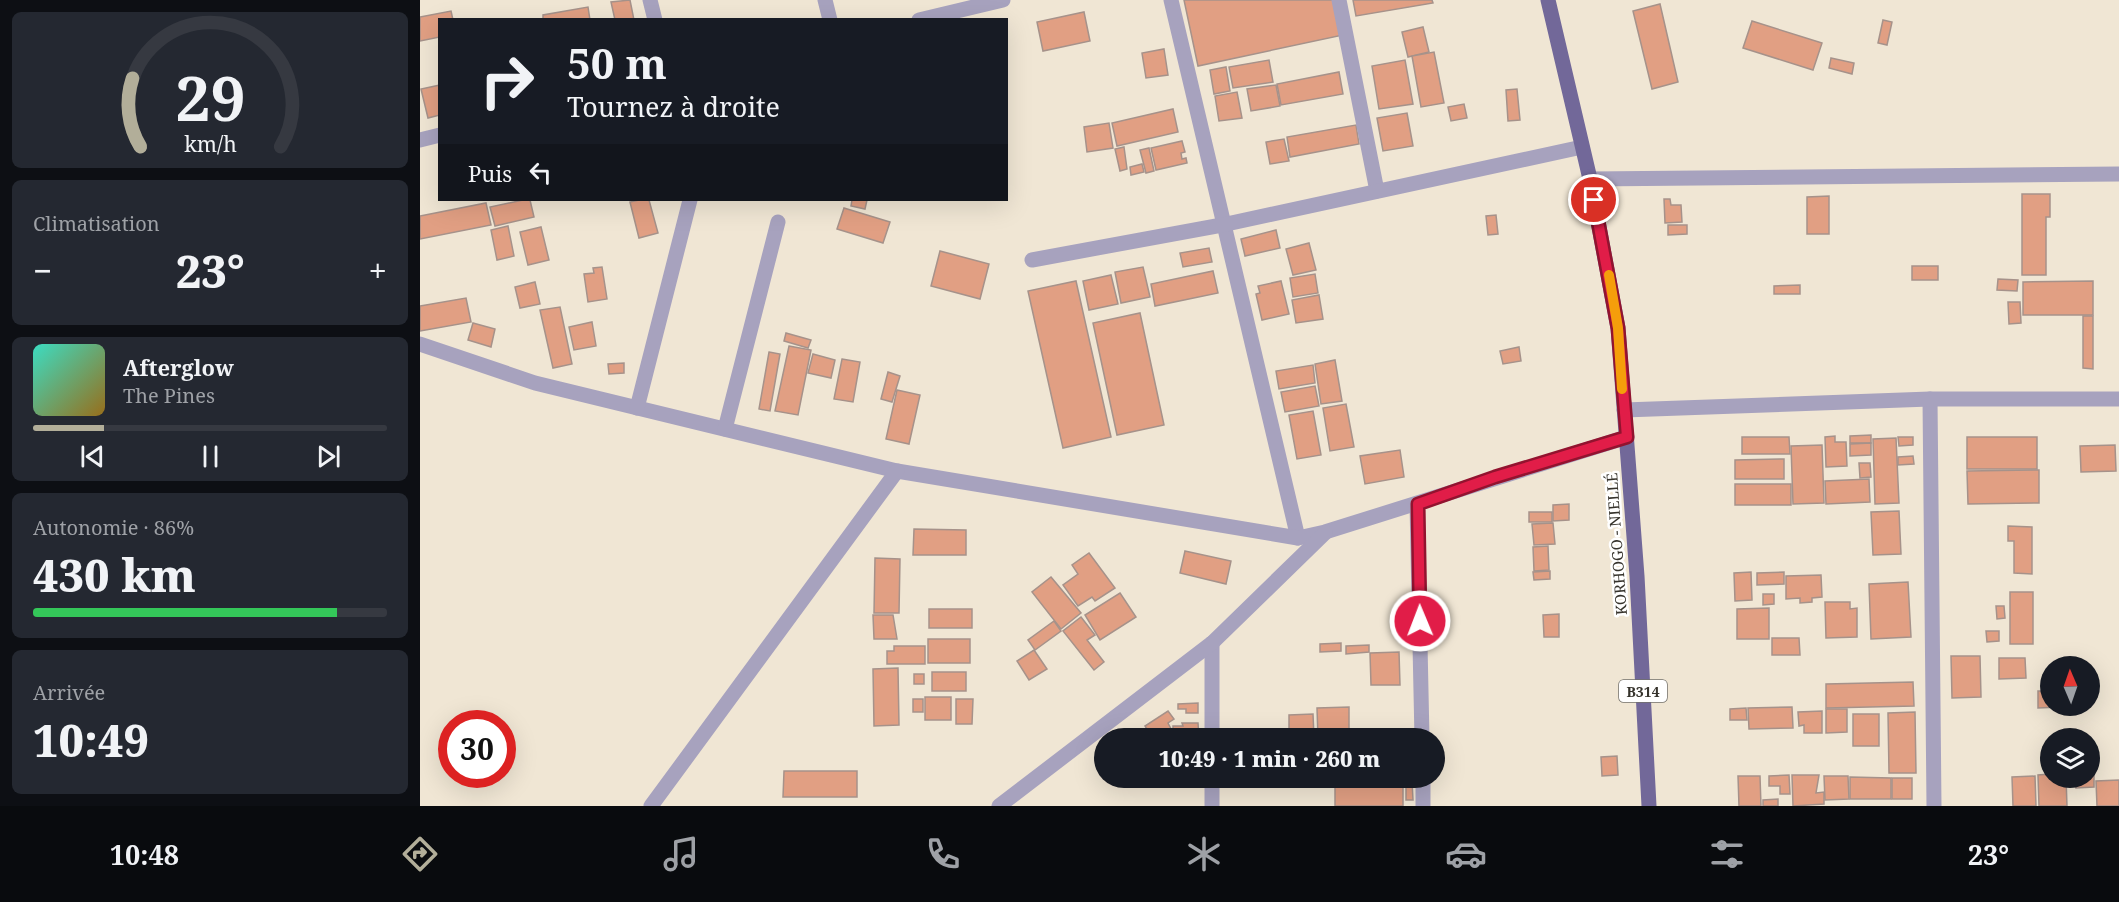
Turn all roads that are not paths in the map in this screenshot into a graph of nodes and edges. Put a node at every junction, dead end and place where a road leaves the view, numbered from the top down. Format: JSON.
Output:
{"nodes":[{"id":1,"x":650,"y":0,"type":"edge"},
{"id":2,"x":825,"y":0,"type":"edge"},
{"id":3,"x":1003,"y":0,"type":"edge"},
{"id":4,"x":1170,"y":0,"type":"edge"},
{"id":5,"x":1339,"y":0,"type":"edge"},
{"id":6,"x":1548,"y":0,"type":"edge"},
{"id":7,"x":654,"y":18,"type":"edge"},
{"id":8,"x":830,"y":18,"type":"edge"},
{"id":9,"x":927,"y":18,"type":"edge"},
{"id":10,"x":438,"y":136,"type":"edge"},
{"id":11,"x":420,"y":140,"type":"edge"},
{"id":12,"x":1582,"y":147,"type":"junction"},
{"id":13,"x":2119,"y":174,"type":"edge"},
{"id":14,"x":1590,"y":179,"type":"junction"},
{"id":15,"x":1377,"y":191,"type":"junction"},
{"id":16,"x":690,"y":201,"type":"edge"},
{"id":17,"x":778,"y":222,"type":"dead end"},
{"id":18,"x":1222,"y":225,"type":"junction"},
{"id":19,"x":1032,"y":260,"type":"dead end"},
{"id":20,"x":420,"y":344,"type":"edge"},
{"id":21,"x":1930,"y":399,"type":"junction"},
{"id":22,"x":2119,"y":399,"type":"edge"},
{"id":23,"x":637,"y":408,"type":"junction"},
{"id":24,"x":1624,"y":410,"type":"junction"},
{"id":25,"x":724,"y":429,"type":"junction"},
{"id":26,"x":1627,"y":437,"type":"junction"},
{"id":27,"x":897,"y":471,"type":"junction"},
{"id":28,"x":1418,"y":504,"type":"junction"},
{"id":29,"x":1325,"y":532,"type":"junction"},
{"id":30,"x":1298,"y":538,"type":"junction"},
{"id":31,"x":1212,"y":643,"type":"junction"},
{"id":32,"x":1212,"y":728,"type":"edge"},
{"id":33,"x":1422,"y":728,"type":"edge"},
{"id":34,"x":1212,"y":788,"type":"edge"},
{"id":35,"x":1422,"y":788,"type":"edge"},
{"id":36,"x":651,"y":806,"type":"edge"},
{"id":37,"x":999,"y":806,"type":"edge"},
{"id":38,"x":1212,"y":806,"type":"edge"},
{"id":39,"x":1423,"y":806,"type":"edge"},
{"id":40,"x":1649,"y":806,"type":"edge"},
{"id":41,"x":1934,"y":806,"type":"edge"}],
"edges":[{"from":1,"to":7,"type":"street"},
{"from":2,"to":8,"type":"street"},
{"from":3,"to":9,"type":"street"},
{"from":4,"to":18,"type":"street"},
{"from":5,"to":15,"type":"street"},
{"from":6,"to":12,"type":"main road","name":"KORHOGO - NIELLÉ","number":"B314"},
{"from":10,"to":11,"type":"street"},
{"from":12,"to":14,"type":"main road","name":"KORHOGO - NIELLÉ","number":"B314"},
{"from":12,"to":15,"type":"street"},
{"from":13,"to":14,"type":"street"},
{"from":14,"to":24,"type":"main road","name":"KORHOGO - NIELLÉ","number":"B314"},
{"from":15,"to":18,"type":"street"},
{"from":16,"to":23,"type":"street"},
{"from":17,"to":25,"type":"street"},
{"from":18,"to":19,"type":"street"},
{"from":18,"to":30,"type":"street"},
{"from":20,"to":23,"type":"street"},
{"from":21,"to":22,"type":"street"},
{"from":21,"to":24,"type":"street"},
{"from":21,"to":41,"type":"street"},
{"from":23,"to":25,"type":"street"},
{"from":24,"to":26,"type":"main road","name":"KORHOGO - NIELLÉ","number":"B314"},
{"from":25,"to":27,"type":"street"},
{"from":26,"to":28,"type":"street"},
{"from":26,"to":40,"type":"main road","name":"KORHOGO - NIELLÉ","number":"B314"},
{"from":27,"to":30,"type":"street"},
{"from":27,"to":36,"type":"street"},
{"from":28,"to":29,"type":"street"},
{"from":28,"to":33,"type":"street"},
{"from":29,"to":30,"type":"street"},
{"from":29,"to":31,"type":"street"},
{"from":31,"to":32,"type":"street"},
{"from":31,"to":37,"type":"street"},
{"from":34,"to":38,"type":"street"},
{"from":35,"to":39,"type":"street"}]}
